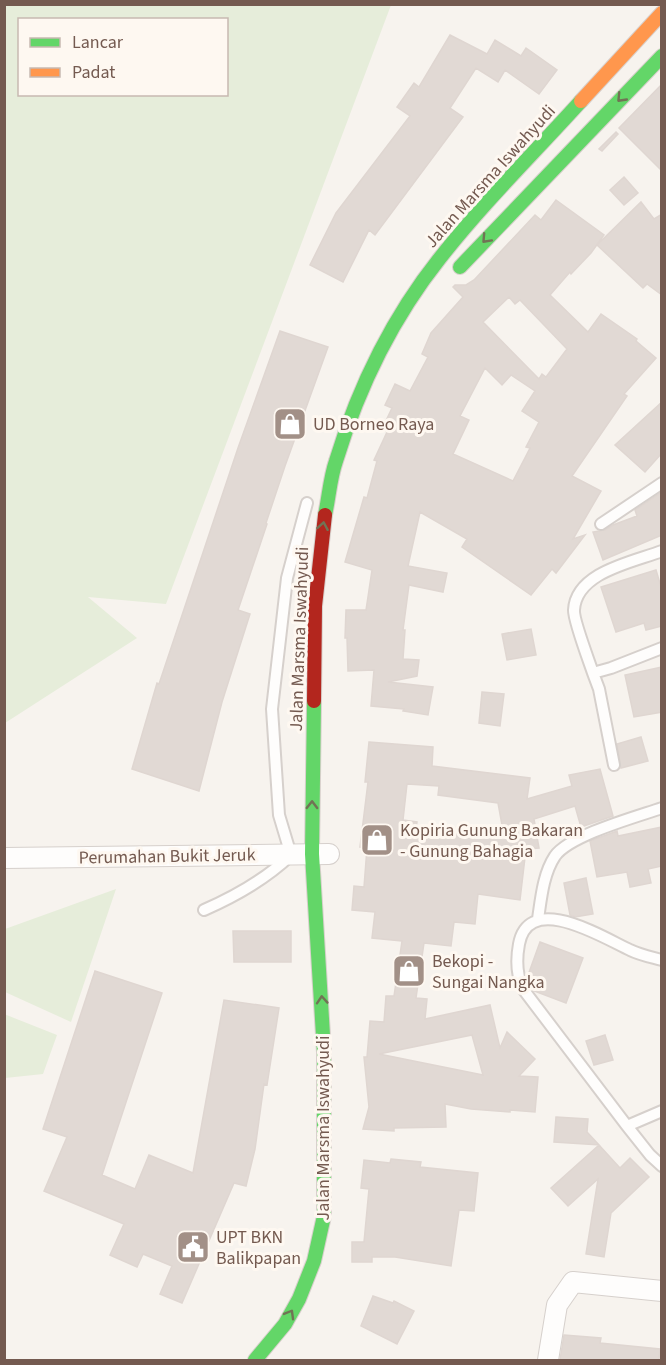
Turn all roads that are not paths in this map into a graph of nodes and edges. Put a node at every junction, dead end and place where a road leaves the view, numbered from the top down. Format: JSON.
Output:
{"nodes":[{"id":1,"x":662,"y":13,"type":"edge"},
{"id":2,"x":662,"y":56,"type":"edge"},
{"id":3,"x":451,"y":279,"type":"dead end"},
{"id":4,"x":662,"y":483,"type":"edge"},
{"id":5,"x":307,"y":503,"type":"dead end"},
{"id":6,"x":601,"y":524,"type":"dead end"},
{"id":7,"x":662,"y":551,"type":"edge"},
{"id":8,"x":662,"y":648,"type":"edge"},
{"id":9,"x":592,"y":672,"type":"junction"},
{"id":10,"x":614,"y":765,"type":"dead end"},
{"id":11,"x":662,"y":808,"type":"edge"},
{"id":12,"x":325,"y":854,"type":"junction"},
{"id":13,"x":291,"y":855,"type":"junction"},
{"id":14,"x":4,"y":858,"type":"edge"},
{"id":15,"x":204,"y":910,"type":"dead end"},
{"id":16,"x":538,"y":919,"type":"junction"},
{"id":17,"x":662,"y":960,"type":"edge"},
{"id":18,"x":662,"y":1111,"type":"edge"},
{"id":19,"x":627,"y":1126,"type":"junction"},
{"id":20,"x":662,"y":1166,"type":"edge"},
{"id":21,"x":662,"y":1291,"type":"edge"},
{"id":22,"x":255,"y":1360,"type":"edge"},
{"id":23,"x":548,"y":1360,"type":"edge"}],
"edges":[{"from":12,"to":1,"type":"highway","name":"Jalan Marsma Iswahyudi","one_way":true},
{"from":2,"to":3,"type":"highway","one_way":true},
{"from":4,"to":6,"type":"lane"},
{"from":5,"to":13,"type":"lane"},
{"from":7,"to":9,"type":"lane"},
{"from":8,"to":9,"type":"lane"},
{"from":9,"to":10,"type":"lane"},
{"from":11,"to":16,"type":"lane"},
{"from":12,"to":13,"type":"street","name":"Perumahan Bukit Jeruk"},
{"from":22,"to":12,"type":"highway","name":"Jalan Marsma Iswahyudi","one_way":true},
{"from":13,"to":14,"type":"street","name":"Perumahan Bukit Jeruk"},
{"from":13,"to":15,"type":"lane"},
{"from":16,"to":17,"type":"lane"},
{"from":16,"to":19,"type":"lane"},
{"from":18,"to":19,"type":"lane"},
{"from":19,"to":20,"type":"lane"},
{"from":21,"to":23,"type":"street"}]}
